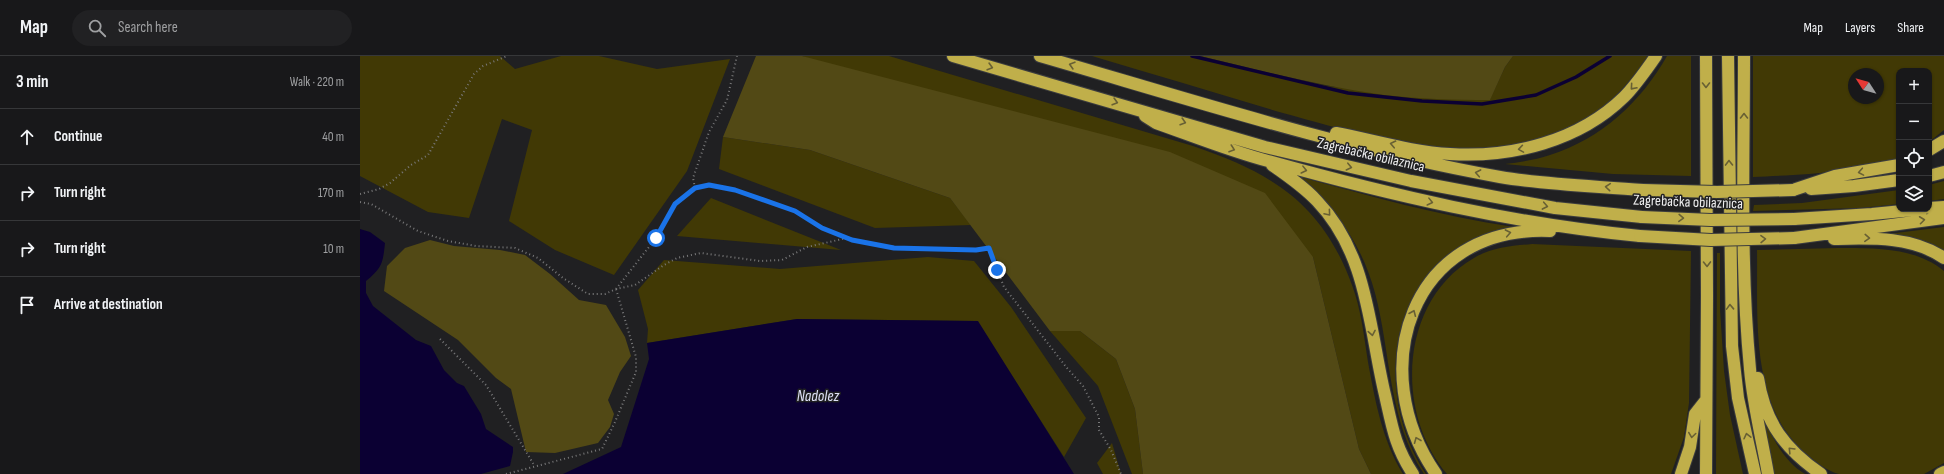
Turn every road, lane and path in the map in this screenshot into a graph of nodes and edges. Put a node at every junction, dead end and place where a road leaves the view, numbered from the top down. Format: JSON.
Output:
{"nodes":[{"id":1,"x":507,"y":56,"type":"edge"},
{"id":2,"x":737,"y":56,"type":"edge"},
{"id":3,"x":953,"y":56,"type":"edge"},
{"id":4,"x":1040,"y":56,"type":"edge"},
{"id":5,"x":1656,"y":56,"type":"edge"},
{"id":6,"x":1706,"y":56,"type":"edge"},
{"id":7,"x":1728,"y":56,"type":"edge"},
{"id":8,"x":1744,"y":56,"type":"edge"},
{"id":9,"x":1749,"y":56,"type":"edge"},
{"id":10,"x":1744,"y":77,"type":"junction"},
{"id":11,"x":1133,"y":107,"type":"junction"},
{"id":12,"x":1217,"y":108,"type":"junction"},
{"id":13,"x":1944,"y":141,"type":"edge"},
{"id":14,"x":1932,"y":148,"type":"edge"},
{"id":15,"x":1266,"y":161,"type":"junction"},
{"id":16,"x":1896,"y":166,"type":"edge"},
{"id":17,"x":1944,"y":172,"type":"edge"},
{"id":18,"x":1932,"y":175,"type":"edge"},
{"id":19,"x":1896,"y":180,"type":"edge"},
{"id":20,"x":695,"y":188,"type":"junction"},
{"id":21,"x":1793,"y":190,"type":"junction"},
{"id":22,"x":360,"y":194,"type":"edge"},
{"id":23,"x":360,"y":202,"type":"edge"},
{"id":24,"x":1944,"y":207,"type":"edge"},
{"id":25,"x":1932,"y":208,"type":"edge"},
{"id":26,"x":1896,"y":212,"type":"edge"},
{"id":27,"x":1944,"y":218,"type":"edge"},
{"id":28,"x":1619,"y":234,"type":"junction"},
{"id":29,"x":848,"y":238,"type":"junction"},
{"id":30,"x":1797,"y":238,"type":"junction"},
{"id":31,"x":1944,"y":258,"type":"edge"},
{"id":32,"x":616,"y":289,"type":"junction"},
{"id":33,"x":1747,"y":323,"type":"junction"},
{"id":34,"x":440,"y":339,"type":"dead end"},
{"id":35,"x":1706,"y":400,"type":"junction"},
{"id":36,"x":534,"y":466,"type":"junction"},
{"id":37,"x":1944,"y":472,"type":"edge"},
{"id":38,"x":506,"y":474,"type":"edge"},
{"id":39,"x":1121,"y":474,"type":"edge"},
{"id":40,"x":1414,"y":474,"type":"edge"},
{"id":41,"x":1436,"y":474,"type":"edge"},
{"id":42,"x":1681,"y":474,"type":"edge"},
{"id":43,"x":1706,"y":474,"type":"edge"},
{"id":44,"x":1755,"y":474,"type":"edge"},
{"id":45,"x":1768,"y":474,"type":"edge"},
{"id":46,"x":1821,"y":474,"type":"edge"},
{"id":47,"x":1940,"y":474,"type":"edge"}],
"edges":[{"from":1,"to":22,"type":"path"},
{"from":2,"to":20,"type":"path"},
{"from":3,"to":11,"type":"highway","name":"Zagrebačka obilaznica","one_way":true},
{"from":12,"to":4,"type":"highway","name":"Zagrebačka obilaznica","one_way":true},
{"from":5,"to":12,"type":"highway","one_way":true},
{"from":6,"to":35,"type":"highway","one_way":true},
{"from":44,"to":7,"type":"highway","one_way":true},
{"from":8,"to":10,"type":"highway"},
{"from":9,"to":10,"type":"highway"},
{"from":33,"to":10,"type":"highway","one_way":true},
{"from":11,"to":15,"type":"highway","one_way":true},
{"from":11,"to":26,"type":"highway","name":"Zagrebačka obilaznica","one_way":true,"bridge":true},
{"from":21,"to":12,"type":"highway","name":"Zagrebačka obilaznica","one_way":true,"bridge":true},
{"from":13,"to":14,"type":"highway"},
{"from":15,"to":28,"type":"highway","one_way":true},
{"from":15,"to":40,"type":"highway","one_way":true},
{"from":16,"to":21,"type":"highway","one_way":true},
{"from":17,"to":18,"type":"highway"},
{"from":19,"to":21,"type":"highway"},
{"from":20,"to":29,"type":"path"},
{"from":20,"to":32,"type":"path"},
{"from":23,"to":32,"type":"path"},
{"from":24,"to":25,"type":"highway"},
{"from":30,"to":27,"type":"highway","one_way":true},
{"from":28,"to":30,"type":"highway","one_way":true,"bridge":true},
{"from":41,"to":28,"type":"highway","one_way":true},
{"from":29,"to":32,"type":"path"},
{"from":29,"to":39,"type":"path"},
{"from":30,"to":31,"type":"highway","one_way":true},
{"from":32,"to":36,"type":"path"},
{"from":33,"to":45,"type":"highway"},
{"from":46,"to":33,"type":"highway","one_way":true},
{"from":34,"to":36,"type":"path"},
{"from":35,"to":42,"type":"highway","one_way":true},
{"from":35,"to":43,"type":"highway"},
{"from":36,"to":38,"type":"path"},
{"from":37,"to":47,"type":"highway"}]}
